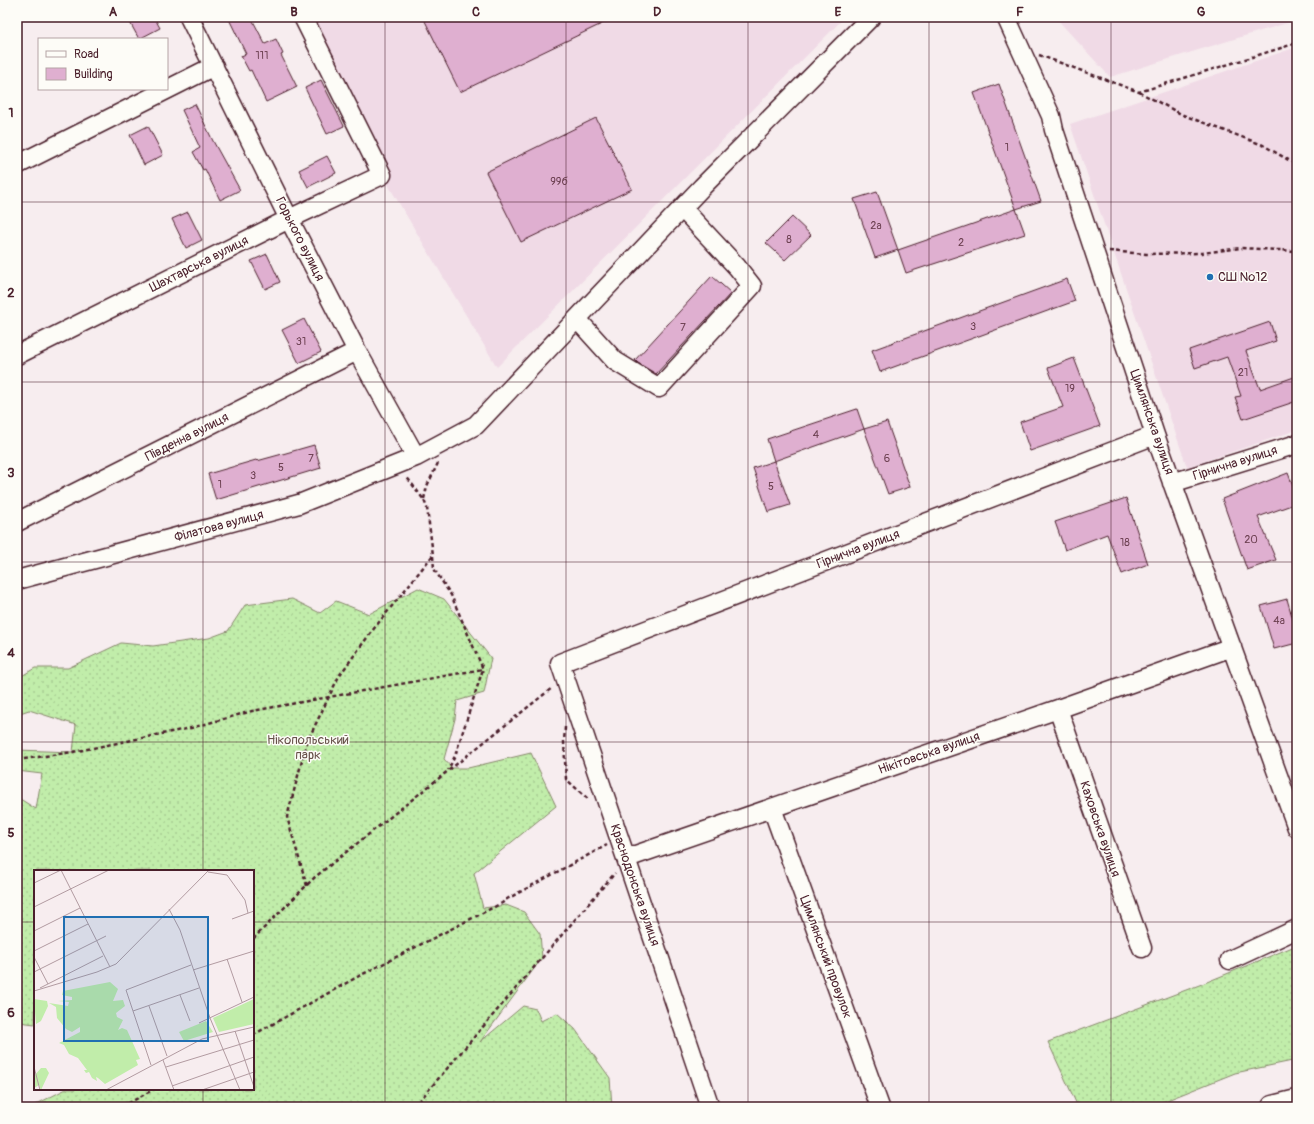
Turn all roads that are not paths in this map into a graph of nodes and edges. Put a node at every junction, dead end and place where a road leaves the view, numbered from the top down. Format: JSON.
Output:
{"nodes":[{"id":1,"x":189,"y":17,"type":"edge"},
{"id":2,"x":303,"y":17,"type":"edge"},
{"id":3,"x":871,"y":17,"type":"edge"},
{"id":4,"x":1006,"y":17,"type":"edge"},
{"id":5,"x":214,"y":66,"type":"junction"},
{"id":6,"x":168,"y":89,"type":"edge"},
{"id":7,"x":166,"y":90,"type":"edge"},
{"id":8,"x":17,"y":165,"type":"edge"},
{"id":9,"x":682,"y":208,"type":"junction"},
{"id":10,"x":289,"y":219,"type":"junction"},
{"id":11,"x":577,"y":319,"type":"junction"},
{"id":12,"x":357,"y":351,"type":"junction"},
{"id":13,"x":17,"y":355,"type":"edge"},
{"id":14,"x":1155,"y":435,"type":"junction"},
{"id":15,"x":1297,"y":444,"type":"edge"},
{"id":16,"x":416,"y":457,"type":"junction"},
{"id":17,"x":1172,"y":483,"type":"junction"},
{"id":18,"x":17,"y":522,"type":"edge"},
{"id":19,"x":17,"y":580,"type":"edge"},
{"id":20,"x":1232,"y":647,"type":"junction"},
{"id":21,"x":563,"y":671,"type":"joint"},
{"id":22,"x":1058,"y":709,"type":"junction"},
{"id":23,"x":772,"y":808,"type":"junction"},
{"id":24,"x":1297,"y":828,"type":"edge"},
{"id":25,"x":627,"y":858,"type":"junction"},
{"id":26,"x":1297,"y":929,"type":"edge"},
{"id":27,"x":1142,"y":948,"type":"dead end"},
{"id":28,"x":1230,"y":960,"type":"dead end"},
{"id":29,"x":1297,"y":1101,"type":"edge"},
{"id":30,"x":710,"y":1107,"type":"edge"},
{"id":31,"x":880,"y":1107,"type":"edge"},
{"id":32,"x":1273,"y":1107,"type":"edge"}],
"edges":[{"from":1,"to":5,"type":"street","name":"Горького вулиця"},
{"from":2,"to":10,"type":"street","name":"Шахтарська вулиця"},
{"from":3,"to":9,"type":"street","name":"Філатова вулиця"},
{"from":4,"to":14,"type":"street","name":"Цимлянська вулиця"},
{"from":5,"to":6,"type":"street"},
{"from":5,"to":10,"type":"street","name":"Горького вулиця"},
{"from":7,"to":8,"type":"street"},
{"from":9,"to":11,"type":"street","name":"Філатова вулиця"},
{"from":9,"to":11,"type":"street"},
{"from":10,"to":12,"type":"street","name":"Горького вулиця"},
{"from":10,"to":13,"type":"street","name":"Шахтарська вулиця"},
{"from":11,"to":16,"type":"street","name":"Філатова вулиця"},
{"from":12,"to":16,"type":"street","name":"Горького вулиця"},
{"from":12,"to":18,"type":"street","name":"Південна вулиця"},
{"from":14,"to":17,"type":"street","name":"Цимлянська вулиця"},
{"from":14,"to":21,"type":"street","name":"Гірнична вулиця"},
{"from":15,"to":17,"type":"street","name":"Гірнична вулиця"},
{"from":16,"to":19,"type":"street","name":"Філатова вулиця"},
{"from":17,"to":20,"type":"street","name":"Цимлянська вулиця"},
{"from":20,"to":22,"type":"street","name":"Нікітовська вулиця"},
{"from":20,"to":24,"type":"street","name":"Цимлянська вулиця"},
{"from":21,"to":25,"type":"street","name":"Краснодонська вулиця"},
{"from":22,"to":23,"type":"street","name":"Нікітовська вулиця"},
{"from":22,"to":27,"type":"street","name":"Каховська вулиця"},
{"from":23,"to":25,"type":"street","name":"Нікітовська вулиця"},
{"from":23,"to":31,"type":"street","name":"Цимлянський провулок"},
{"from":25,"to":30,"type":"street","name":"Краснодонська вулиця"},
{"from":26,"to":28,"type":"street"},
{"from":29,"to":32,"type":"highway"}]}
